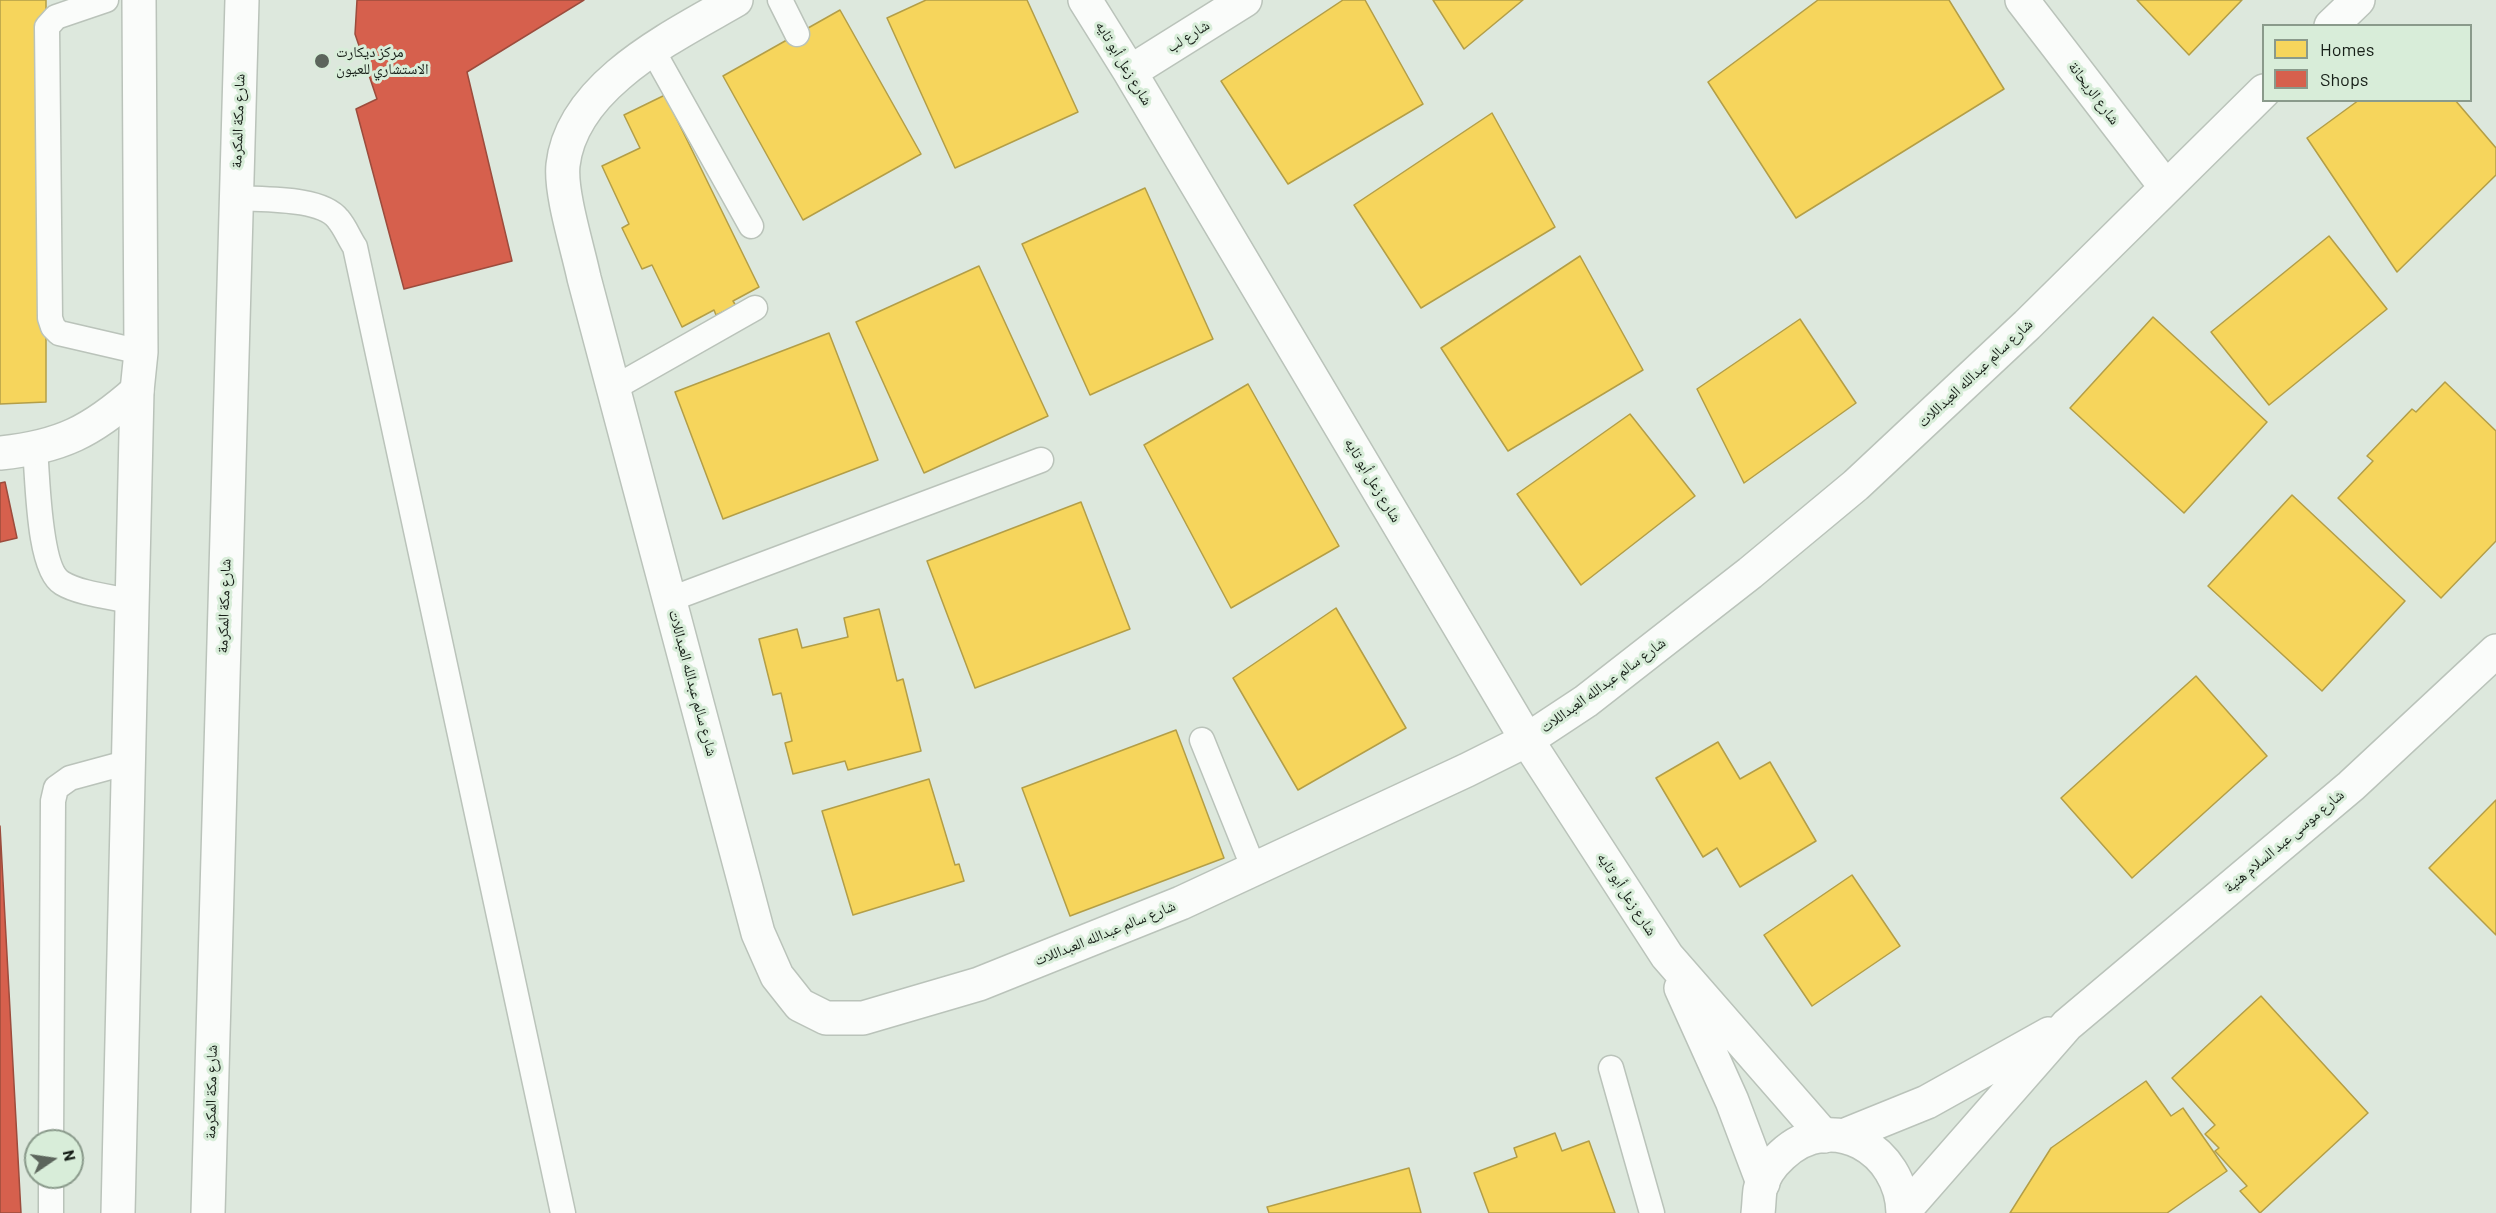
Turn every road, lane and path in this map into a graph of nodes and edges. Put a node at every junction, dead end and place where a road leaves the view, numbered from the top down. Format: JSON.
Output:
{"nodes":[{"id":1,"x":106,"y":0,"type":"edge"},
{"id":2,"x":139,"y":0,"type":"edge"},
{"id":3,"x":229,"y":0,"type":"edge"},
{"id":4,"x":242,"y":0,"type":"edge"},
{"id":5,"x":736,"y":0,"type":"edge"},
{"id":6,"x":780,"y":0,"type":"edge"},
{"id":7,"x":1085,"y":0,"type":"edge"},
{"id":8,"x":1245,"y":0,"type":"edge"},
{"id":9,"x":2022,"y":0,"type":"edge"},
{"id":10,"x":2358,"y":0,"type":"edge"},
{"id":11,"x":2333,"y":24,"type":"edge"},
{"id":12,"x":797,"y":34,"type":"dead end"},
{"id":13,"x":652,"y":49,"type":"junction"},
{"id":14,"x":1130,"y":72,"type":"junction"},
{"id":15,"x":239,"y":88,"type":"junction"},
{"id":16,"x":2262,"y":93,"type":"edge"},
{"id":17,"x":2165,"y":186,"type":"junction"},
{"id":18,"x":236,"y":198,"type":"junction"},
{"id":19,"x":751,"y":226,"type":"dead end"},
{"id":20,"x":754,"y":308,"type":"dead end"},
{"id":21,"x":141,"y":351,"type":"junction"},
{"id":22,"x":614,"y":388,"type":"junction"},
{"id":23,"x":137,"y":391,"type":"junction"},
{"id":24,"x":35,"y":450,"type":"junction"},
{"id":25,"x":0,"y":453,"type":"edge"},
{"id":26,"x":1041,"y":460,"type":"dead end"},
{"id":27,"x":671,"y":599,"type":"junction"},
{"id":28,"x":134,"y":602,"type":"junction"},
{"id":29,"x":2496,"y":651,"type":"edge"},
{"id":30,"x":1202,"y":740,"type":"dead end"},
{"id":31,"x":1527,"y":740,"type":"junction"},
{"id":32,"x":129,"y":762,"type":"junction"},
{"id":33,"x":1254,"y":869,"type":"junction"},
{"id":34,"x":1667,"y":956,"type":"junction"},
{"id":35,"x":2067,"y":1025,"type":"junction"},
{"id":36,"x":1611,"y":1068,"type":"dead end"},
{"id":37,"x":51,"y":1129,"type":"edge"},
{"id":38,"x":1834,"y":1136,"type":"junction"},
{"id":39,"x":51,"y":1189,"type":"edge"},
{"id":40,"x":1760,"y":1195,"type":"edge"},
{"id":41,"x":1904,"y":1212,"type":"edge"},
{"id":42,"x":51,"y":1213,"type":"edge"},
{"id":43,"x":118,"y":1213,"type":"edge"},
{"id":44,"x":208,"y":1213,"type":"edge"},
{"id":45,"x":563,"y":1213,"type":"edge"},
{"id":46,"x":1652,"y":1213,"type":"edge"},
{"id":47,"x":1735,"y":1213,"type":"edge"}],
"edges":[{"from":1,"to":21,"type":"lane"},
{"from":2,"to":21,"type":"street"},
{"from":3,"to":15,"type":"street"},
{"from":4,"to":15,"type":"street","name":"شارع مكة المكرمة"},
{"from":5,"to":13,"type":"street","name":"شارع سالم عبدالله العبداللات"},
{"from":6,"to":12,"type":"lane"},
{"from":7,"to":14,"type":"street","name":"شارع زعل أبو تايه"},
{"from":8,"to":14,"type":"street","name":"شارع لب"},
{"from":9,"to":17,"type":"street","name":"شارع الريحانة"},
{"from":10,"to":11,"type":"street"},
{"from":13,"to":19,"type":"lane"},
{"from":13,"to":22,"type":"street","name":"شارع سالم عبدالله العبداللات"},
{"from":14,"to":31,"type":"street","name":"شارع زعل أبو تايه"},
{"from":15,"to":18,"type":"street","name":"شارع مكة المكرمة"},
{"from":16,"to":17,"type":"street","name":"شارع سالم عبدالله العبداللات"},
{"from":17,"to":31,"type":"street","name":"شارع سالم عبدالله العبداللات"},
{"from":18,"to":44,"type":"street","name":"شارع مكة المكرمة"},
{"from":18,"to":45,"type":"lane"},
{"from":20,"to":22,"type":"lane"},
{"from":21,"to":23,"type":"street"},
{"from":22,"to":27,"type":"street","name":"شارع سالم عبدالله العبداللات"},
{"from":23,"to":24,"type":"street"},
{"from":23,"to":28,"type":"street"},
{"from":24,"to":25,"type":"street"},
{"from":24,"to":28,"type":"lane"},
{"from":26,"to":27,"type":"lane"},
{"from":27,"to":33,"type":"street","name":"شارع سالم عبدالله العبداللات"},
{"from":28,"to":32,"type":"street"},
{"from":29,"to":35,"type":"street","name":"شارع موسى عبد السلام هنية"},
{"from":30,"to":33,"type":"lane"},
{"from":31,"to":33,"type":"street","name":"شارع سالم عبدالله العبداللات"},
{"from":31,"to":34,"type":"street","name":"شارع زعل أبو تايه"},
{"from":32,"to":37,"type":"lane"},
{"from":32,"to":43,"type":"street"},
{"from":34,"to":38,"type":"street","name":"شارع زعل أبو تايه"},
{"from":34,"to":40,"type":"street","name":"شارع زعل أبو تايه"},
{"from":35,"to":38,"type":"street","name":"شارع موسى عبد السلام هنية"},
{"from":35,"to":41,"type":"street","name":"شارع موسى عبد السلام هنية"},
{"from":36,"to":46,"type":"lane"},
{"from":38,"to":40,"type":"street","name":"شارع موسى عبد السلام هنية"},
{"from":38,"to":41,"type":"street"},
{"from":39,"to":42,"type":"lane"},
{"from":40,"to":47,"type":"street"}]}
